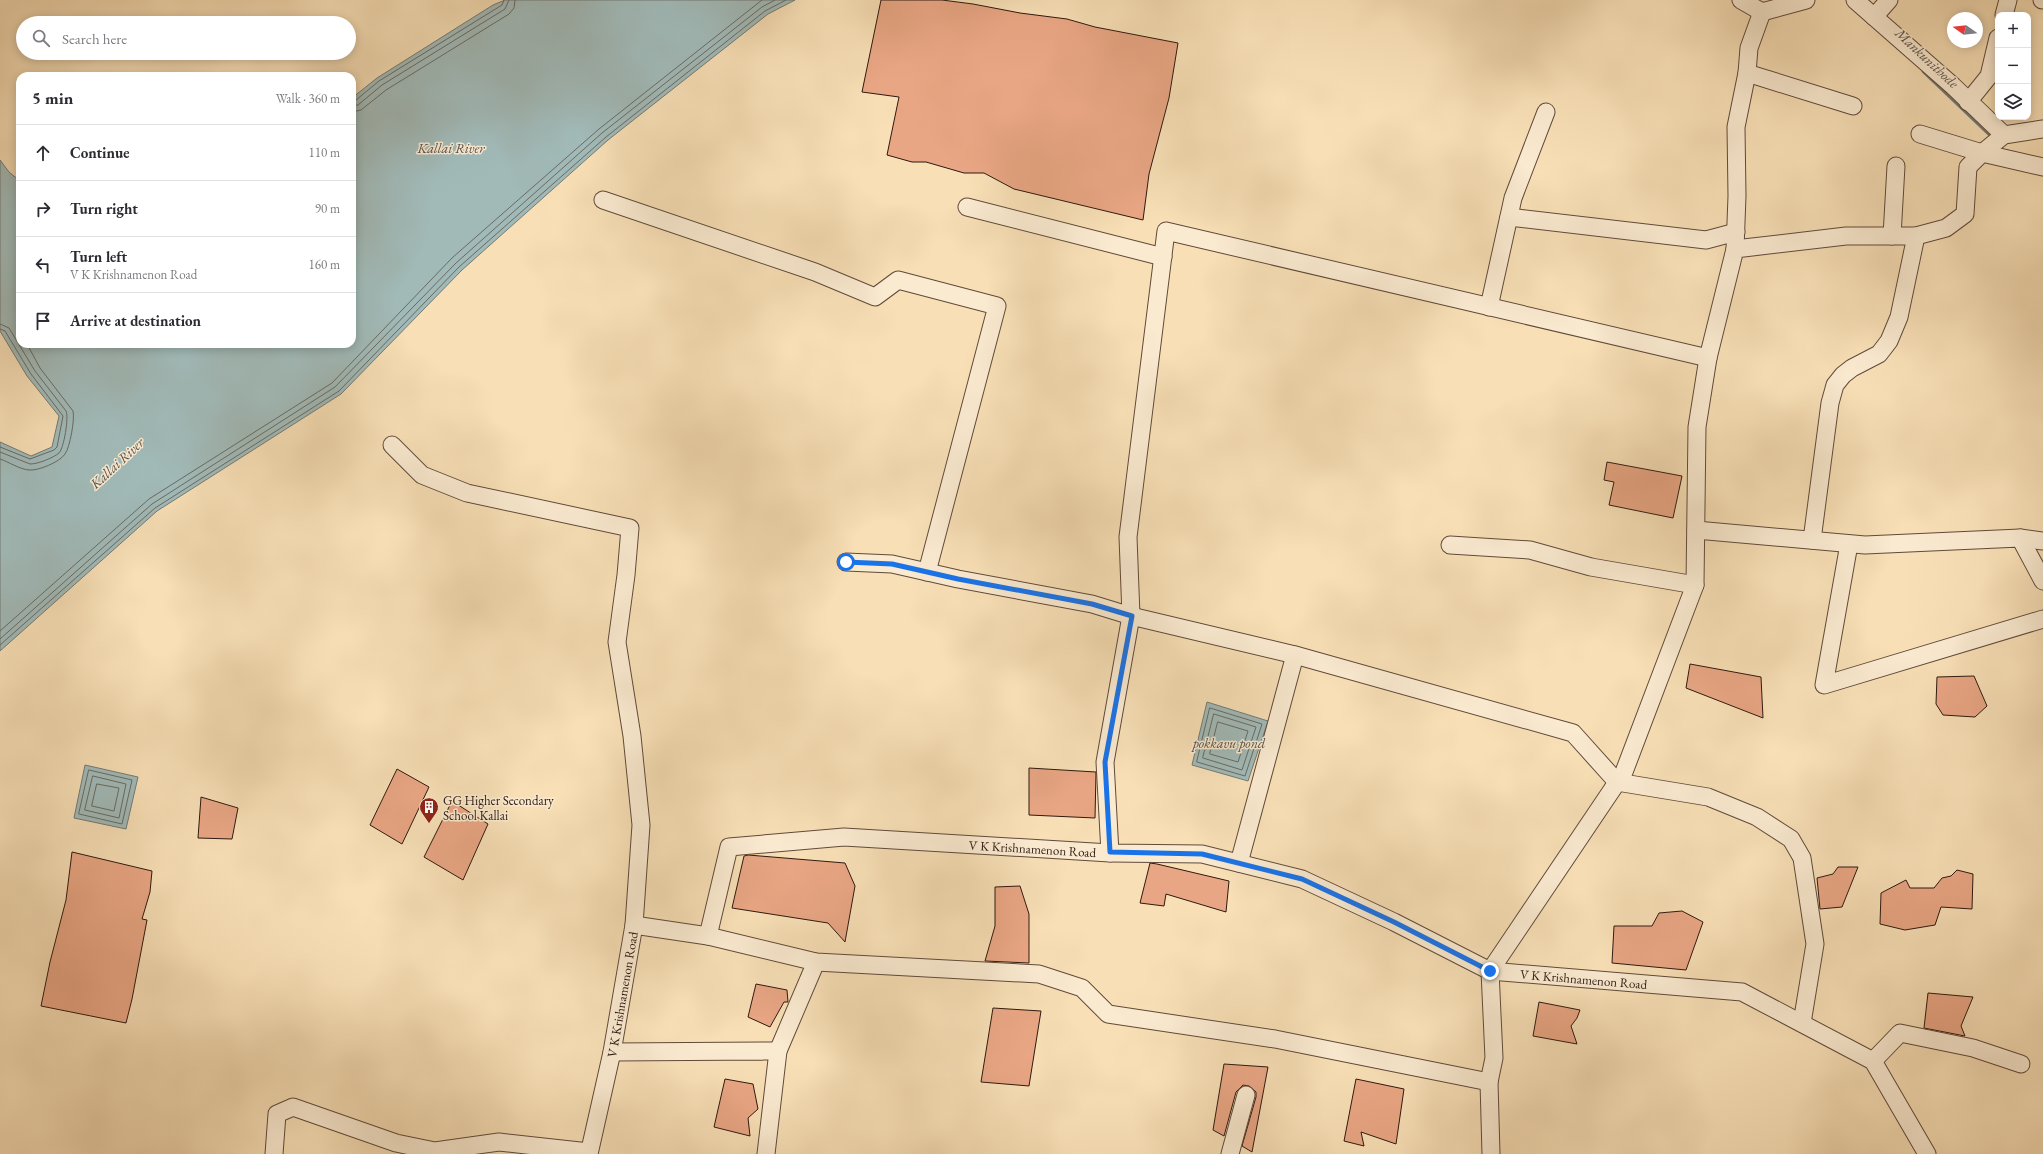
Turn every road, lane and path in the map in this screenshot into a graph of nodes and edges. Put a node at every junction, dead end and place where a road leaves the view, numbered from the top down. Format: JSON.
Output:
{"nodes":[{"id":1,"x":1741,"y":0,"type":"edge"},
{"id":2,"x":1806,"y":0,"type":"edge"},
{"id":3,"x":1855,"y":0,"type":"edge"},
{"id":4,"x":1889,"y":0,"type":"edge"},
{"id":5,"x":2008,"y":0,"type":"edge"},
{"id":6,"x":1762,"y":12,"type":"junction"},
{"id":7,"x":2005,"y":12,"type":"edge"},
{"id":8,"x":1874,"y":17,"type":"junction"},
{"id":9,"x":1996,"y":48,"type":"edge"},
{"id":10,"x":1747,"y":73,"type":"junction"},
{"id":11,"x":1968,"y":102,"type":"junction"},
{"id":12,"x":1853,"y":106,"type":"dead end"},
{"id":13,"x":1546,"y":112,"type":"dead end"},
{"id":14,"x":2043,"y":129,"type":"edge"},
{"id":15,"x":1920,"y":134,"type":"dead end"},
{"id":16,"x":2004,"y":135,"type":"junction"},
{"id":17,"x":1982,"y":153,"type":"junction"},
{"id":18,"x":1896,"y":166,"type":"dead end"},
{"id":19,"x":2043,"y":167,"type":"edge"},
{"id":20,"x":603,"y":200,"type":"dead end"},
{"id":21,"x":967,"y":207,"type":"dead end"},
{"id":22,"x":1509,"y":217,"type":"junction"},
{"id":23,"x":1892,"y":236,"type":"junction"},
{"id":24,"x":1916,"y":236,"type":"junction"},
{"id":25,"x":1735,"y":240,"type":"junction"},
{"id":26,"x":1163,"y":257,"type":"junction"},
{"id":27,"x":1489,"y":307,"type":"junction"},
{"id":28,"x":1708,"y":358,"type":"junction"},
{"id":29,"x":392,"y":445,"type":"dead end"},
{"id":30,"x":1696,"y":530,"type":"junction"},
{"id":31,"x":2020,"y":538,"type":"junction"},
{"id":32,"x":1812,"y":540,"type":"junction"},
{"id":33,"x":2043,"y":541,"type":"edge"},
{"id":34,"x":1849,"y":544,"type":"junction"},
{"id":35,"x":1450,"y":545,"type":"dead end"},
{"id":36,"x":846,"y":562,"type":"dead end"},
{"id":37,"x":927,"y":572,"type":"junction"},
{"id":38,"x":2043,"y":580,"type":"edge"},
{"id":39,"x":1695,"y":586,"type":"junction"},
{"id":40,"x":1132,"y":616,"type":"junction"},
{"id":41,"x":2043,"y":619,"type":"edge"},
{"id":42,"x":1295,"y":655,"type":"junction"},
{"id":43,"x":1617,"y":782,"type":"junction"},
{"id":44,"x":1110,"y":852,"type":"junction"},
{"id":45,"x":1239,"y":863,"type":"junction"},
{"id":46,"x":634,"y":925,"type":"junction"},
{"id":47,"x":708,"y":936,"type":"junction"},
{"id":48,"x":816,"y":962,"type":"junction"},
{"id":49,"x":1490,"y":971,"type":"junction"},
{"id":50,"x":1802,"y":1023,"type":"junction"},
{"id":51,"x":612,"y":1052,"type":"junction"},
{"id":52,"x":778,"y":1052,"type":"junction"},
{"id":53,"x":1873,"y":1061,"type":"junction"},
{"id":54,"x":2021,"y":1064,"type":"dead end"},
{"id":55,"x":1490,"y":1082,"type":"junction"},
{"id":56,"x":1246,"y":1095,"type":"dead end"},
{"id":57,"x":589,"y":1153,"type":"edge"},
{"id":58,"x":274,"y":1154,"type":"edge"},
{"id":59,"x":766,"y":1154,"type":"edge"},
{"id":60,"x":1230,"y":1154,"type":"edge"},
{"id":61,"x":1492,"y":1154,"type":"edge"},
{"id":62,"x":1927,"y":1154,"type":"edge"}],
"edges":[{"from":1,"to":6,"type":"street"},
{"from":2,"to":6,"type":"street"},
{"from":3,"to":8,"type":"street"},
{"from":4,"to":8,"type":"street"},
{"from":5,"to":7,"type":"street"},
{"from":6,"to":10,"type":"street"},
{"from":8,"to":11,"type":"street"},
{"from":9,"to":11,"type":"street"},
{"from":10,"to":12,"type":"street"},
{"from":10,"to":25,"type":"street"},
{"from":11,"to":16,"type":"street"},
{"from":13,"to":22,"type":"street"},
{"from":14,"to":16,"type":"street"},
{"from":15,"to":17,"type":"street"},
{"from":16,"to":17,"type":"street"},
{"from":17,"to":19,"type":"street"},
{"from":17,"to":24,"type":"street"},
{"from":18,"to":23,"type":"street"},
{"from":20,"to":37,"type":"street"},
{"from":21,"to":26,"type":"street"},
{"from":22,"to":25,"type":"street"},
{"from":22,"to":27,"type":"street"},
{"from":23,"to":24,"type":"street"},
{"from":23,"to":25,"type":"street"},
{"from":24,"to":32,"type":"street"},
{"from":25,"to":28,"type":"street"},
{"from":26,"to":27,"type":"street"},
{"from":26,"to":40,"type":"street"},
{"from":27,"to":28,"type":"street"},
{"from":28,"to":30,"type":"street"},
{"from":29,"to":46,"type":"street"},
{"from":30,"to":32,"type":"street"},
{"from":30,"to":39,"type":"street"},
{"from":31,"to":33,"type":"street"},
{"from":31,"to":34,"type":"street"},
{"from":31,"to":38,"type":"street"},
{"from":32,"to":34,"type":"street"},
{"from":34,"to":41,"type":"street"},
{"from":35,"to":39,"type":"street"},
{"from":36,"to":37,"type":"street"},
{"from":37,"to":40,"type":"street"},
{"from":39,"to":43,"type":"street"},
{"from":40,"to":42,"type":"street"},
{"from":40,"to":44,"type":"street"},
{"from":42,"to":43,"type":"street"},
{"from":42,"to":45,"type":"street"},
{"from":43,"to":49,"type":"street"},
{"from":43,"to":50,"type":"street"},
{"from":44,"to":45,"type":"street","name":"V K Krishnamenon Road"},
{"from":44,"to":47,"type":"street","name":"V K Krishnamenon Road"},
{"from":45,"to":49,"type":"street","name":"V K Krishnamenon Road"},
{"from":46,"to":47,"type":"street","name":"V K Krishnamenon Road"},
{"from":46,"to":51,"type":"street","name":"V K Krishnamenon Road"},
{"from":47,"to":48,"type":"street"},
{"from":48,"to":52,"type":"street"},
{"from":48,"to":55,"type":"street"},
{"from":49,"to":50,"type":"street","name":"V K Krishnamenon Road"},
{"from":49,"to":55,"type":"street"},
{"from":50,"to":53,"type":"street","name":"V K Krishnamenon Road"},
{"from":51,"to":52,"type":"street"},
{"from":51,"to":57,"type":"street","name":"V K Krishnamenon Road"},
{"from":52,"to":59,"type":"street"},
{"from":53,"to":54,"type":"street"},
{"from":53,"to":62,"type":"street"},
{"from":55,"to":61,"type":"street"},
{"from":56,"to":60,"type":"street"},
{"from":57,"to":58,"type":"street"}]}
